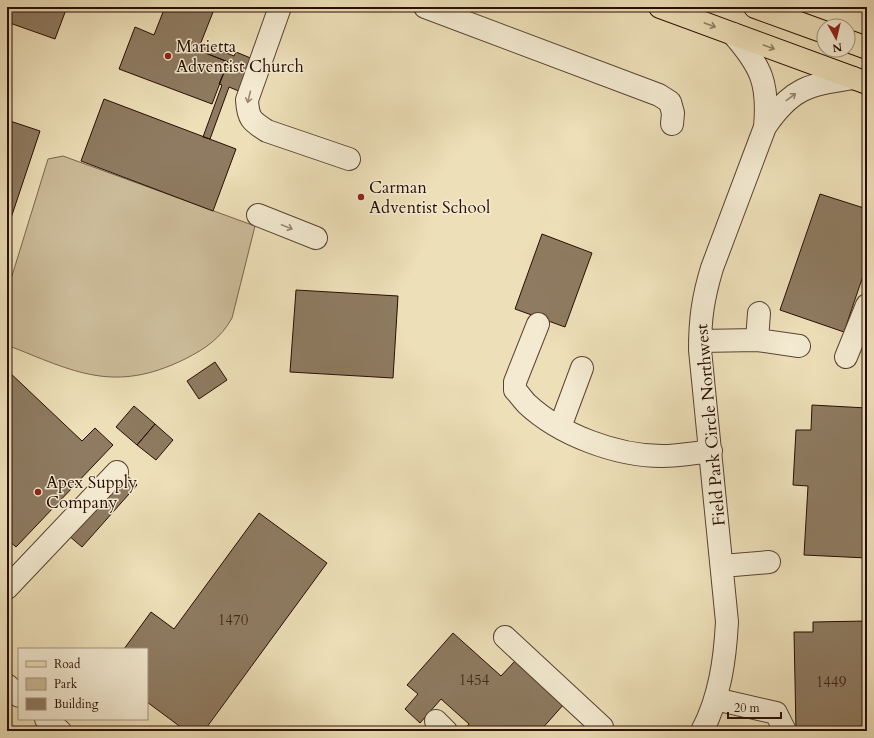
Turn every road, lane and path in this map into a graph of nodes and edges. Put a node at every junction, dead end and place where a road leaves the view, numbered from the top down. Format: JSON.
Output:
{"nodes":[{"id":1,"x":280,"y":7,"type":"edge"},
{"id":2,"x":425,"y":7,"type":"edge"},
{"id":3,"x":660,"y":7,"type":"edge"},
{"id":4,"x":755,"y":7,"type":"edge"},
{"id":5,"x":816,"y":29,"type":"edge"},
{"id":6,"x":733,"y":34,"type":"junction"},
{"id":7,"x":856,"y":44,"type":"edge"},
{"id":8,"x":867,"y":48,"type":"edge"},
{"id":9,"x":860,"y":81,"type":"edge"},
{"id":10,"x":672,"y":124,"type":"dead end"},
{"id":11,"x":765,"y":127,"type":"junction"},
{"id":12,"x":349,"y":159,"type":"dead end"},
{"id":13,"x":258,"y":215,"type":"dead end"},
{"id":14,"x":316,"y":238,"type":"dead end"},
{"id":15,"x":867,"y":305,"type":"edge"},
{"id":16,"x":758,"y":313,"type":"dead end"},
{"id":17,"x":538,"y":324,"type":"dead end"},
{"id":18,"x":757,"y":340,"type":"junction"},
{"id":19,"x":700,"y":341,"type":"junction"},
{"id":20,"x":799,"y":346,"type":"dead end"},
{"id":21,"x":846,"y":357,"type":"dead end"},
{"id":22,"x":582,"y":368,"type":"dead end"},
{"id":23,"x":560,"y":427,"type":"junction"},
{"id":24,"x":711,"y":451,"type":"junction"},
{"id":25,"x":117,"y":472,"type":"dead end"},
{"id":26,"x":770,"y":562,"type":"dead end"},
{"id":27,"x":722,"y":566,"type":"junction"},
{"id":28,"x":7,"y":588,"type":"edge"},
{"id":29,"x":505,"y":637,"type":"dead end"},
{"id":30,"x":7,"y":685,"type":"edge"},
{"id":31,"x":18,"y":695,"type":"edge"},
{"id":32,"x":715,"y":699,"type":"junction"},
{"id":33,"x":781,"y":714,"type":"edge"},
{"id":34,"x":47,"y":720,"type":"edge"},
{"id":35,"x":602,"y":727,"type":"dead end"},
{"id":36,"x":60,"y":731,"type":"edge"},
{"id":37,"x":702,"y":731,"type":"edge"}],
"edges":[{"from":1,"to":12,"type":"street","one_way":true},
{"from":2,"to":10,"type":"street"},
{"from":3,"to":6,"type":"main road","one_way":true},
{"from":4,"to":5,"type":"main road"},
{"from":6,"to":9,"type":"main road","one_way":true},
{"from":6,"to":11,"type":"street","name":"Field Park Circle Northwest"},
{"from":7,"to":8,"type":"main road"},
{"from":11,"to":9,"type":"street","name":"Field Park Circle Northwest","one_way":true},
{"from":11,"to":19,"type":"street","name":"Field Park Circle Northwest"},
{"from":13,"to":14,"type":"street","one_way":true},
{"from":15,"to":21,"type":"street"},
{"from":16,"to":18,"type":"street"},
{"from":17,"to":23,"type":"street"},
{"from":18,"to":19,"type":"street"},
{"from":18,"to":20,"type":"street"},
{"from":19,"to":24,"type":"street","name":"Field Park Circle Northwest"},
{"from":22,"to":23,"type":"street"},
{"from":23,"to":24,"type":"street"},
{"from":24,"to":27,"type":"street","name":"Field Park Circle Northwest"},
{"from":25,"to":28,"type":"street"},
{"from":26,"to":27,"type":"street"},
{"from":27,"to":32,"type":"street","name":"Field Park Circle Northwest"},
{"from":29,"to":35,"type":"street"},
{"from":30,"to":31,"type":"street"},
{"from":32,"to":33,"type":"street"},
{"from":32,"to":37,"type":"street","name":"Field Park Circle Northwest"},
{"from":34,"to":36,"type":"street"}]}
